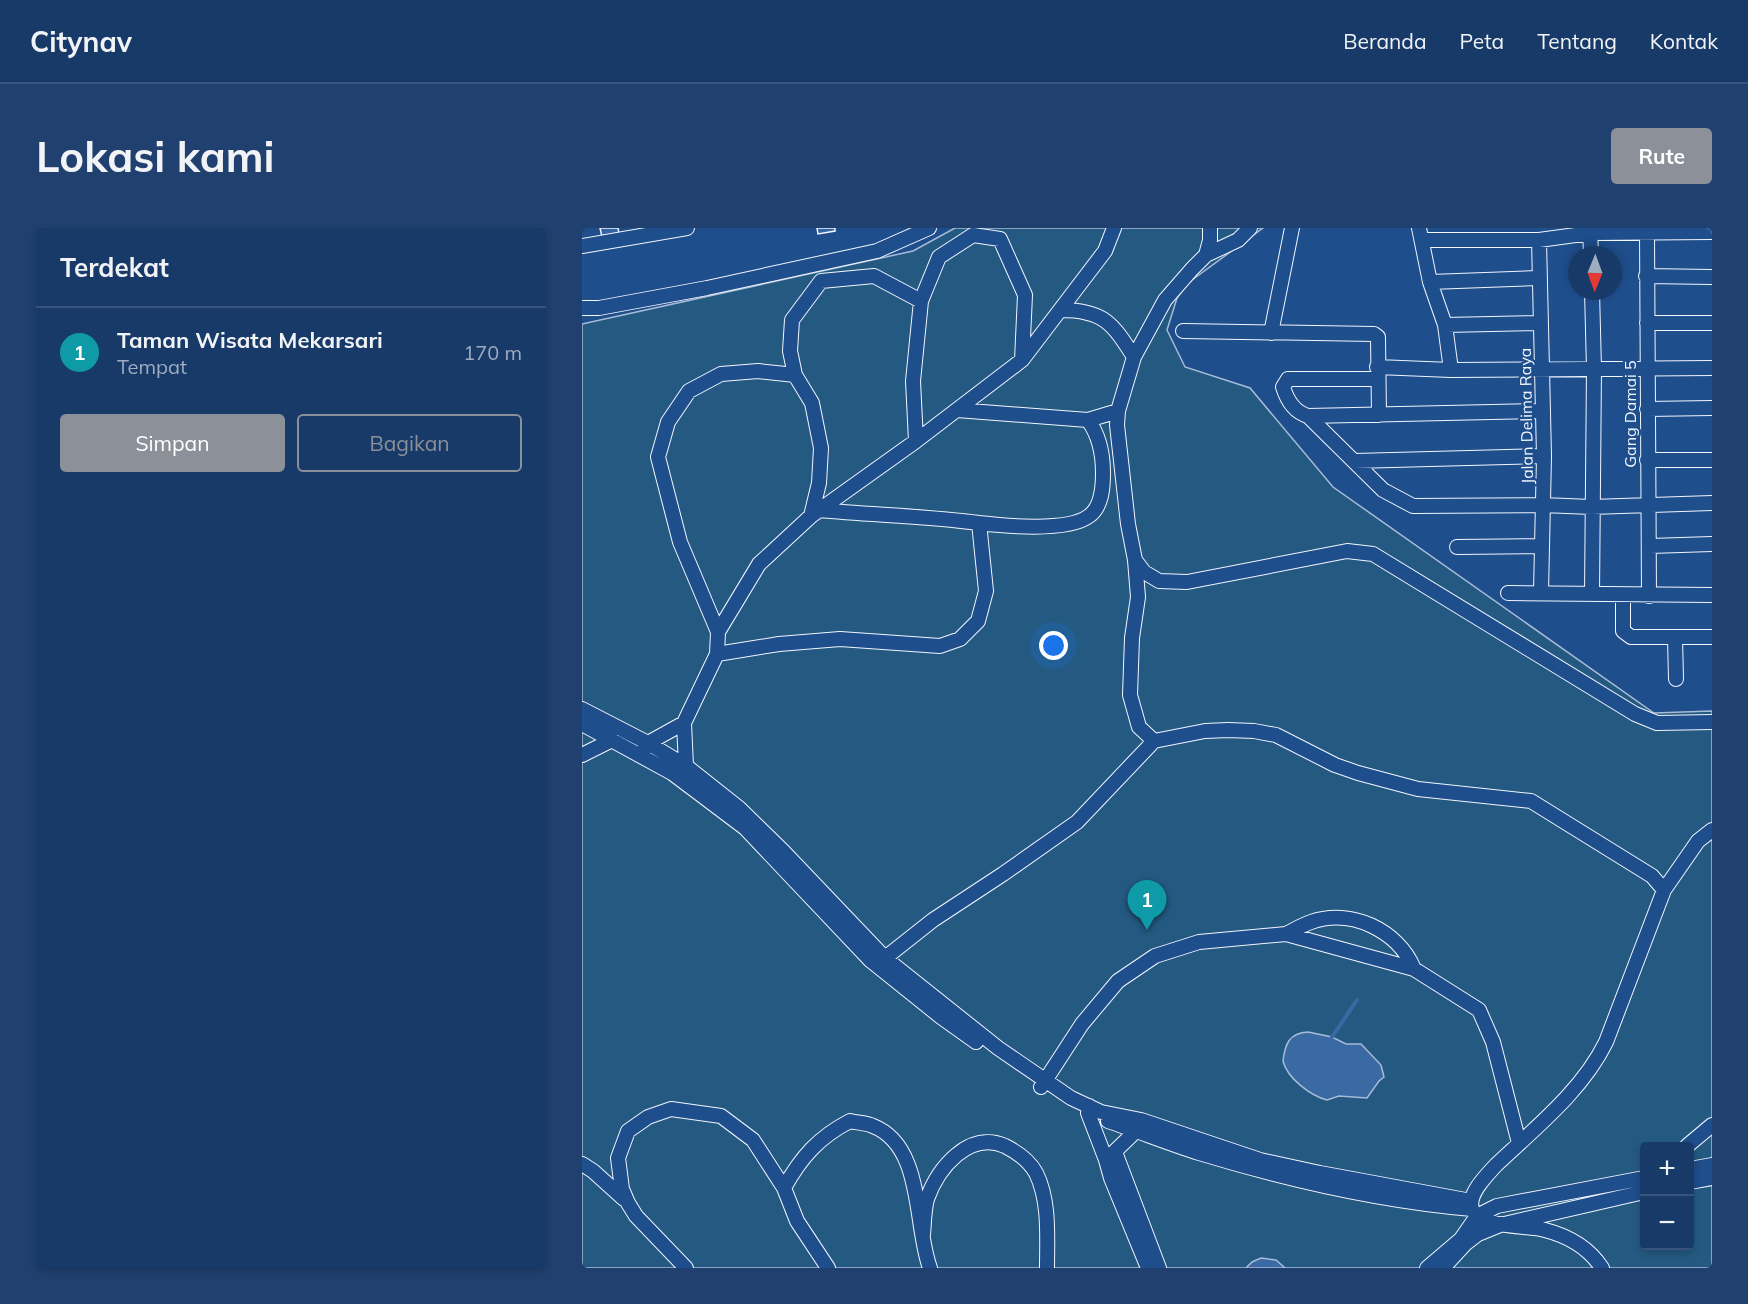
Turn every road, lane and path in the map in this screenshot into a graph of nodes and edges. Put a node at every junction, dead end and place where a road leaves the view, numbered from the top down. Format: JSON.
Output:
{"nodes":[{"id":1,"x":687,"y":228,"type":"edge"},
{"id":2,"x":929,"y":228,"type":"edge"},
{"id":3,"x":1114,"y":228,"type":"edge"},
{"id":4,"x":1210,"y":228,"type":"edge"},
{"id":5,"x":1250,"y":228,"type":"edge"},
{"id":6,"x":1292,"y":228,"type":"edge"},
{"id":7,"x":1590,"y":231,"type":"edge"},
{"id":8,"x":1647,"y":232,"type":"junction"},
{"id":9,"x":1712,"y":232,"type":"edge"},
{"id":10,"x":1001,"y":233,"type":"edge"},
{"id":11,"x":1421,"y":234,"type":"edge"},
{"id":12,"x":1539,"y":240,"type":"junction"},
{"id":13,"x":582,"y":246,"type":"edge"},
{"id":14,"x":1591,"y":246,"type":"edge"},
{"id":15,"x":1206,"y":255,"type":"junction"},
{"id":16,"x":1646,"y":276,"type":"junction"},
{"id":17,"x":1539,"y":278,"type":"junction"},
{"id":18,"x":1712,"y":278,"type":"edge"},
{"id":19,"x":1430,"y":282,"type":"junction"},
{"id":20,"x":1592,"y":300,"type":"edge"},
{"id":21,"x":921,"y":301,"type":"junction"},
{"id":22,"x":582,"y":308,"type":"edge"},
{"id":23,"x":1061,"y":310,"type":"junction"},
{"id":24,"x":1647,"y":322,"type":"junction"},
{"id":25,"x":1540,"y":323,"type":"junction"},
{"id":26,"x":1712,"y":323,"type":"edge"},
{"id":27,"x":1445,"y":325,"type":"junction"},
{"id":28,"x":1183,"y":331,"type":"dead end"},
{"id":29,"x":1272,"y":333,"type":"junction"},
{"id":30,"x":1134,"y":357,"type":"junction"},
{"id":31,"x":1023,"y":360,"type":"junction"},
{"id":32,"x":1712,"y":368,"type":"edge"},
{"id":33,"x":1451,"y":369,"type":"junction"},
{"id":34,"x":1594,"y":369,"type":"junction"},
{"id":35,"x":1646,"y":369,"type":"junction"},
{"id":36,"x":1541,"y":370,"type":"junction"},
{"id":37,"x":1378,"y":373,"type":"junction"},
{"id":38,"x":795,"y":375,"type":"junction"},
{"id":39,"x":1712,"y":408,"type":"edge"},
{"id":40,"x":957,"y":410,"type":"junction"},
{"id":41,"x":1647,"y":410,"type":"junction"},
{"id":42,"x":1118,"y":411,"type":"junction"},
{"id":43,"x":1542,"y":411,"type":"junction"},
{"id":44,"x":1379,"y":415,"type":"junction"},
{"id":45,"x":1308,"y":416,"type":"junction"},
{"id":46,"x":1088,"y":420,"type":"junction"},
{"id":47,"x":916,"y":441,"type":"junction"},
{"id":48,"x":1544,"y":456,"type":"junction"},
{"id":49,"x":1647,"y":460,"type":"junction"},
{"id":50,"x":1712,"y":460,"type":"edge"},
{"id":51,"x":1354,"y":461,"type":"junction"},
{"id":52,"x":1712,"y":503,"type":"edge"},
{"id":53,"x":1648,"y":504,"type":"junction"},
{"id":54,"x":1544,"y":505,"type":"junction"},
{"id":55,"x":1591,"y":507,"type":"junction"},
{"id":56,"x":815,"y":513,"type":"junction"},
{"id":57,"x":979,"y":523,"type":"junction"},
{"id":58,"x":1712,"y":544,"type":"edge"},
{"id":59,"x":1542,"y":546,"type":"junction"},
{"id":60,"x":1650,"y":546,"type":"junction"},
{"id":61,"x":1457,"y":548,"type":"dead end"},
{"id":62,"x":1135,"y":560,"type":"junction"},
{"id":63,"x":1541,"y":592,"type":"junction"},
{"id":64,"x":1508,"y":593,"type":"dead end"},
{"id":65,"x":1592,"y":594,"type":"junction"},
{"id":66,"x":1712,"y":595,"type":"edge"},
{"id":67,"x":1623,"y":596,"type":"junction"},
{"id":68,"x":1649,"y":596,"type":"junction"},
{"id":69,"x":718,"y":632,"type":"junction"},
{"id":70,"x":1712,"y":637,"type":"edge"},
{"id":71,"x":1675,"y":638,"type":"junction"},
{"id":72,"x":717,"y":654,"type":"junction"},
{"id":73,"x":1676,"y":679,"type":"dead end"},
{"id":74,"x":582,"y":709,"type":"edge"},
{"id":75,"x":1712,"y":722,"type":"edge"},
{"id":76,"x":684,"y":723,"type":"junction"},
{"id":77,"x":582,"y":724,"type":"edge"},
{"id":78,"x":612,"y":740,"type":"junction"},
{"id":79,"x":1154,"y":741,"type":"junction"},
{"id":80,"x":648,"y":743,"type":"junction"},
{"id":81,"x":582,"y":754,"type":"edge"},
{"id":82,"x":640,"y":756,"type":"junction"},
{"id":83,"x":683,"y":772,"type":"junction"},
{"id":84,"x":1712,"y":830,"type":"edge"},
{"id":85,"x":1664,"y":890,"type":"junction"},
{"id":86,"x":1286,"y":934,"type":"junction"},
{"id":87,"x":882,"y":962,"type":"junction"},
{"id":88,"x":1414,"y":969,"type":"junction"},
{"id":89,"x":1043,"y":1083,"type":"junction"},
{"id":90,"x":1088,"y":1110,"type":"junction"},
{"id":91,"x":1139,"y":1125,"type":"junction"},
{"id":92,"x":1712,"y":1125,"type":"edge"},
{"id":93,"x":1692,"y":1142,"type":"edge"},
{"id":94,"x":1519,"y":1143,"type":"junction"},
{"id":95,"x":1111,"y":1156,"type":"junction"},
{"id":96,"x":582,"y":1164,"type":"edge"},
{"id":97,"x":1712,"y":1165,"type":"edge"},
{"id":98,"x":1694,"y":1168,"type":"edge"},
{"id":99,"x":1640,"y":1179,"type":"edge"},
{"id":100,"x":1709,"y":1181,"type":"edge"},
{"id":101,"x":1694,"y":1182,"type":"edge"},
{"id":102,"x":784,"y":1188,"type":"junction"},
{"id":103,"x":1640,"y":1193,"type":"edge"},
{"id":104,"x":628,"y":1203,"type":"junction"},
{"id":105,"x":1473,"y":1209,"type":"junction"},
{"id":106,"x":1500,"y":1225,"type":"junction"},
{"id":107,"x":923,"y":1235,"type":"junction"},
{"id":108,"x":686,"y":1268,"type":"edge"},
{"id":109,"x":828,"y":1268,"type":"edge"},
{"id":110,"x":930,"y":1268,"type":"edge"},
{"id":111,"x":1047,"y":1268,"type":"edge"},
{"id":112,"x":1148,"y":1268,"type":"edge"},
{"id":113,"x":1159,"y":1268,"type":"edge"},
{"id":114,"x":1427,"y":1268,"type":"edge"},
{"id":115,"x":1443,"y":1268,"type":"edge"},
{"id":116,"x":1602,"y":1268,"type":"edge"}],
"edges":[{"from":1,"to":13,"type":"street"},
{"from":2,"to":22,"type":"street"},
{"from":3,"to":23,"type":"street"},
{"from":4,"to":15,"type":"street"},
{"from":5,"to":15,"type":"street"},
{"from":6,"to":29,"type":"street"},
{"from":7,"to":8,"type":"street"},
{"from":7,"to":12,"type":"street"},
{"from":7,"to":14,"type":"street"},
{"from":8,"to":9,"type":"street"},
{"from":8,"to":16,"type":"street","name":"Gang Damai 5"},
{"from":10,"to":21,"type":"street"},
{"from":10,"to":31,"type":"street"},
{"from":11,"to":12,"type":"street"},
{"from":11,"to":19,"type":"street"},
{"from":12,"to":17,"type":"street","name":"Jalan Delima Raya"},
{"from":15,"to":30,"type":"street"},
{"from":16,"to":18,"type":"street"},
{"from":16,"to":24,"type":"street","name":"Gang Damai 5"},
{"from":17,"to":19,"type":"street"},
{"from":17,"to":25,"type":"street","name":"Jalan Delima Raya"},
{"from":19,"to":27,"type":"street"},
{"from":20,"to":34,"type":"street"},
{"from":21,"to":38,"type":"street"},
{"from":21,"to":47,"type":"street"},
{"from":23,"to":30,"type":"street"},
{"from":23,"to":31,"type":"street"},
{"from":24,"to":26,"type":"street"},
{"from":24,"to":35,"type":"street","name":"Gang Damai 5"},
{"from":25,"to":27,"type":"street"},
{"from":25,"to":36,"type":"street","name":"Jalan Delima Raya"},
{"from":27,"to":33,"type":"street"},
{"from":28,"to":29,"type":"street"},
{"from":29,"to":37,"type":"street"},
{"from":30,"to":42,"type":"street"},
{"from":31,"to":40,"type":"street"},
{"from":32,"to":35,"type":"street"},
{"from":33,"to":36,"type":"street"},
{"from":33,"to":37,"type":"street"},
{"from":34,"to":35,"type":"street"},
{"from":34,"to":36,"type":"street"},
{"from":34,"to":55,"type":"street"},
{"from":35,"to":41,"type":"street","name":"Gang Damai 5"},
{"from":36,"to":43,"type":"street","name":"Jalan Delima Raya"},
{"from":37,"to":44,"type":"street"},
{"from":37,"to":45,"type":"street"},
{"from":38,"to":56,"type":"street"},
{"from":38,"to":69,"type":"street"},
{"from":39,"to":41,"type":"street"},
{"from":40,"to":46,"type":"street"},
{"from":40,"to":47,"type":"street"},
{"from":41,"to":49,"type":"street","name":"Gang Damai 5"},
{"from":42,"to":46,"type":"street"},
{"from":42,"to":62,"type":"street"},
{"from":43,"to":44,"type":"street"},
{"from":43,"to":48,"type":"street","name":"Jalan Delima Raya"},
{"from":44,"to":45,"type":"street"},
{"from":45,"to":51,"type":"street"},
{"from":46,"to":57,"type":"street"},
{"from":47,"to":56,"type":"street"},
{"from":48,"to":51,"type":"street"},
{"from":48,"to":54,"type":"street","name":"Jalan Delima Raya"},
{"from":49,"to":50,"type":"street"},
{"from":49,"to":53,"type":"street","name":"Gang Damai 5"},
{"from":51,"to":54,"type":"street"},
{"from":52,"to":53,"type":"street"},
{"from":53,"to":55,"type":"street"},
{"from":53,"to":60,"type":"street","name":"Gang Damai 5"},
{"from":54,"to":55,"type":"street"},
{"from":54,"to":59,"type":"street","name":"Jalan Delima Raya"},
{"from":55,"to":65,"type":"street"},
{"from":56,"to":57,"type":"street"},
{"from":56,"to":69,"type":"street"},
{"from":57,"to":72,"type":"street"},
{"from":58,"to":60,"type":"street"},
{"from":59,"to":61,"type":"street"},
{"from":59,"to":63,"type":"street","name":"Jalan Delima Raya"},
{"from":60,"to":68,"type":"street","name":"Gang Damai 5"},
{"from":62,"to":75,"type":"street"},
{"from":62,"to":79,"type":"street"},
{"from":63,"to":64,"type":"street"},
{"from":63,"to":65,"type":"street"},
{"from":65,"to":67,"type":"street"},
{"from":66,"to":68,"type":"street"},
{"from":67,"to":68,"type":"street"},
{"from":67,"to":71,"type":"street"},
{"from":69,"to":72,"type":"street"},
{"from":70,"to":71,"type":"street"},
{"from":71,"to":73,"type":"street"},
{"from":72,"to":76,"type":"street"},
{"from":74,"to":80,"type":"street"},
{"from":76,"to":80,"type":"street"},
{"from":76,"to":83,"type":"street"},
{"from":77,"to":78,"type":"street"},
{"from":78,"to":81,"type":"street"},
{"from":78,"to":82,"type":"street"},
{"from":79,"to":85,"type":"street"},
{"from":79,"to":87,"type":"street"},
{"from":80,"to":82,"type":"street"},
{"from":80,"to":83,"type":"street"},
{"from":82,"to":83,"type":"street"},
{"from":83,"to":87,"type":"street"},
{"from":84,"to":85,"type":"street"},
{"from":85,"to":94,"type":"street"},
{"from":86,"to":88,"type":"street"},
{"from":86,"to":88,"type":"street"},
{"from":86,"to":89,"type":"street"},
{"from":87,"to":89,"type":"street"},
{"from":88,"to":94,"type":"street"},
{"from":89,"to":90,"type":"street"},
{"from":90,"to":91,"type":"street"},
{"from":90,"to":95,"type":"street"},
{"from":91,"to":95,"type":"street"},
{"from":91,"to":105,"type":"street"},
{"from":92,"to":93,"type":"street"},
{"from":94,"to":105,"type":"street"},
{"from":95,"to":112,"type":"street"},
{"from":95,"to":113,"type":"street"},
{"from":96,"to":104,"type":"street"},
{"from":97,"to":98,"type":"street"},
{"from":99,"to":105,"type":"street"},
{"from":100,"to":101,"type":"street"},
{"from":102,"to":104,"type":"street"},
{"from":102,"to":107,"type":"street"},
{"from":102,"to":109,"type":"street"},
{"from":103,"to":106,"type":"street"},
{"from":104,"to":108,"type":"street"},
{"from":105,"to":106,"type":"street"},
{"from":105,"to":114,"type":"street"},
{"from":106,"to":115,"type":"street"},
{"from":106,"to":116,"type":"street"},
{"from":107,"to":110,"type":"street"},
{"from":107,"to":111,"type":"street"}]}
